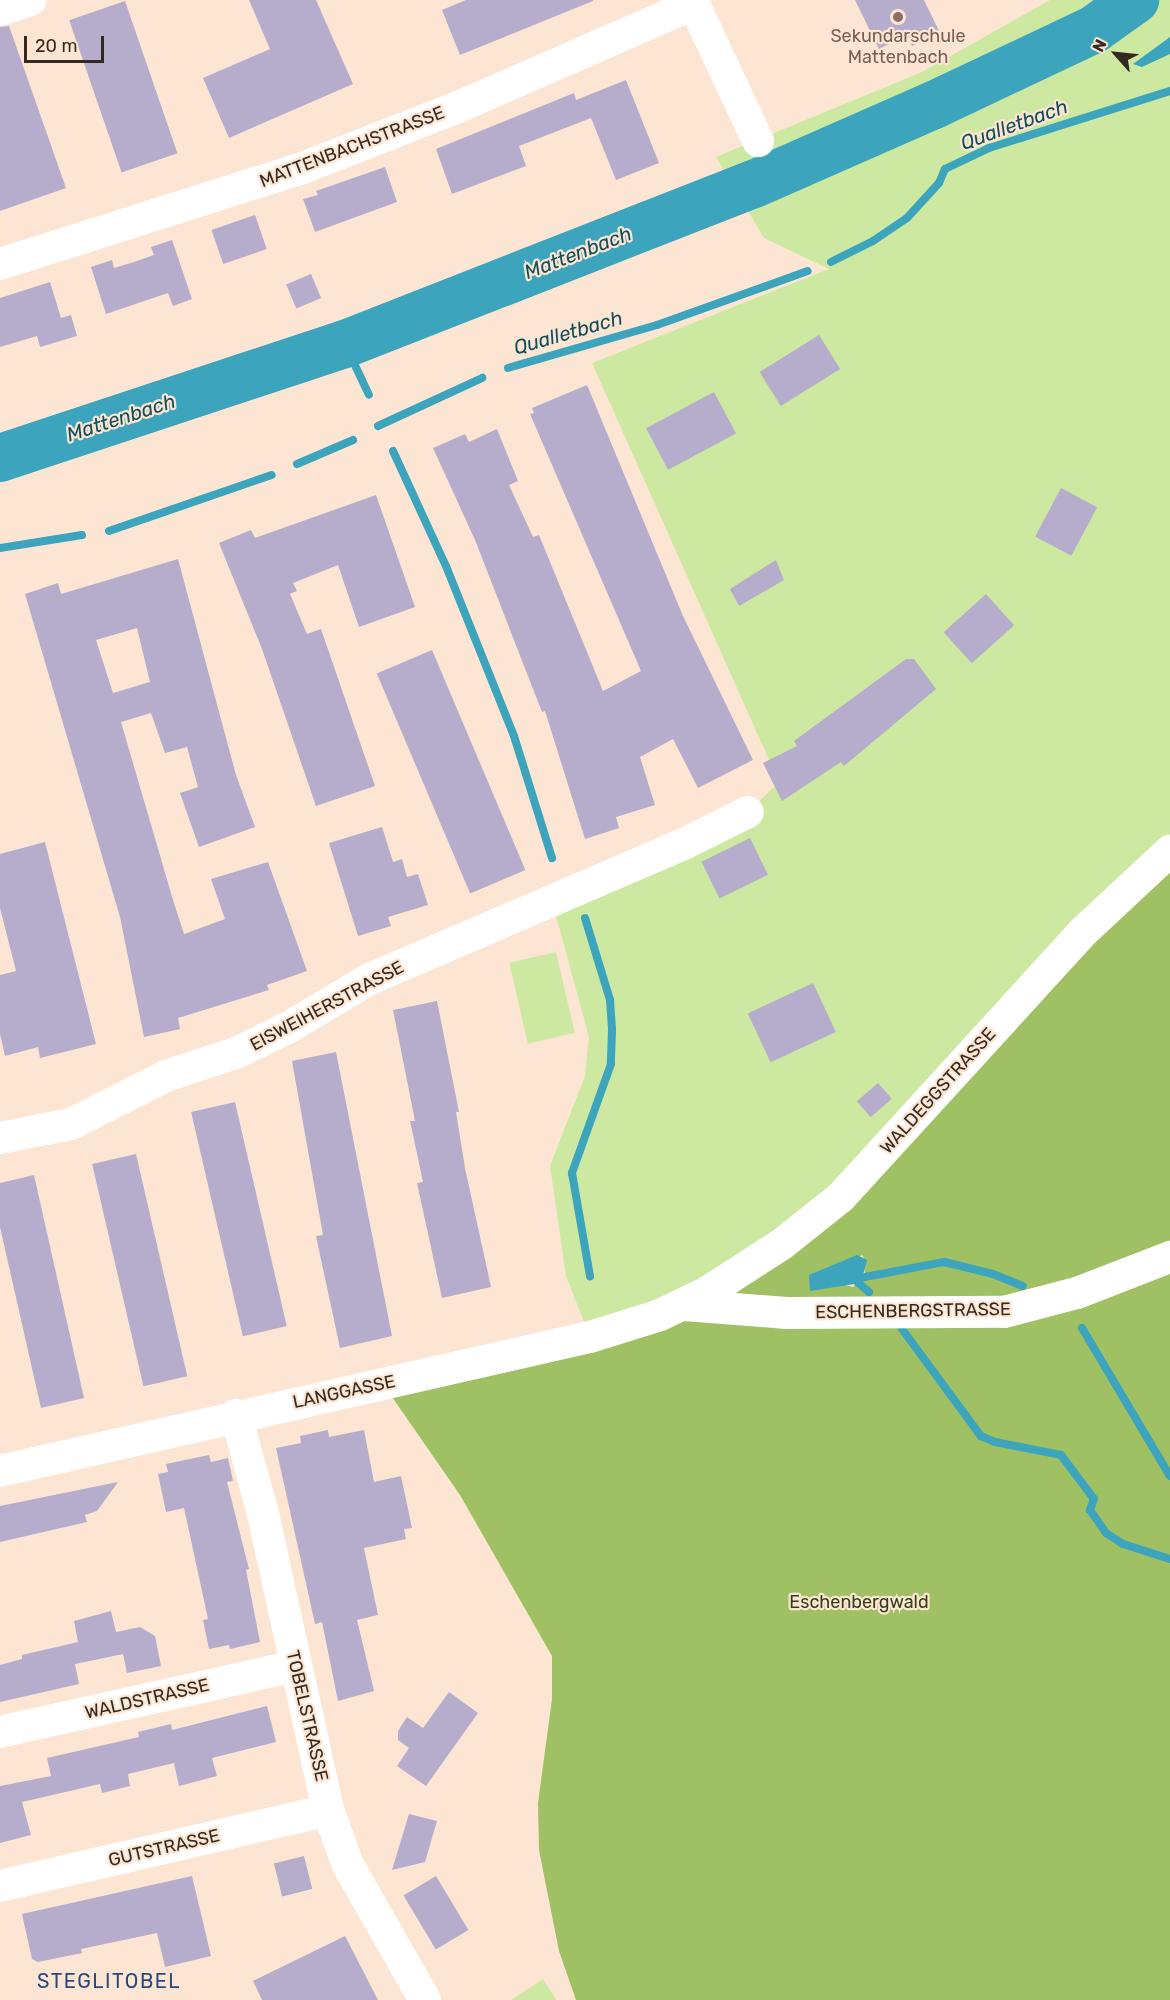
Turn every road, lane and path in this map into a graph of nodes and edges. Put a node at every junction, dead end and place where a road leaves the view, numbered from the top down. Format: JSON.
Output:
{"nodes":[{"id":1,"x":30,"y":0,"type":"edge"},
{"id":2,"x":693,"y":2,"type":"edge"},
{"id":3,"x":0,"y":9,"type":"edge"},
{"id":4,"x":758,"y":141,"type":"dead end"},
{"id":5,"x":0,"y":264,"type":"edge"},
{"id":6,"x":748,"y":812,"type":"dead end"},
{"id":7,"x":1170,"y":851,"type":"edge"},
{"id":8,"x":0,"y":1138,"type":"edge"},
{"id":9,"x":1170,"y":1257,"type":"edge"},
{"id":10,"x":685,"y":1305,"type":"junction"},
{"id":11,"x":236,"y":1415,"type":"junction"},
{"id":12,"x":0,"y":1471,"type":"edge"},
{"id":13,"x":294,"y":1666,"type":"junction"},
{"id":14,"x":0,"y":1732,"type":"edge"},
{"id":15,"x":328,"y":1810,"type":"junction"},
{"id":16,"x":0,"y":1886,"type":"edge"},
{"id":17,"x":425,"y":2000,"type":"edge"}],
"edges":[{"from":1,"to":3,"type":"street"},
{"from":2,"to":4,"type":"street"},
{"from":2,"to":5,"type":"street","name":"MATTENBACHSTRASSE"},
{"from":6,"to":8,"type":"street","name":"EISWEIHERSTRASSE"},
{"from":7,"to":10,"type":"street","name":"WALDEGGSTRASSE"},
{"from":9,"to":10,"type":"street","name":"ESCHENBERGSTRASSE"},
{"from":10,"to":11,"type":"street","name":"LANGGASSE"},
{"from":11,"to":12,"type":"street","name":"LANGGASSE"},
{"from":11,"to":13,"type":"street","name":"TOBELSTRASSE"},
{"from":13,"to":14,"type":"street","name":"WALDSTRASSE"},
{"from":13,"to":15,"type":"street","name":"TOBELSTRASSE"},
{"from":15,"to":16,"type":"street","name":"GUTSTRASSE"},
{"from":15,"to":17,"type":"street","name":"TOBELSTRASSE"}]}
